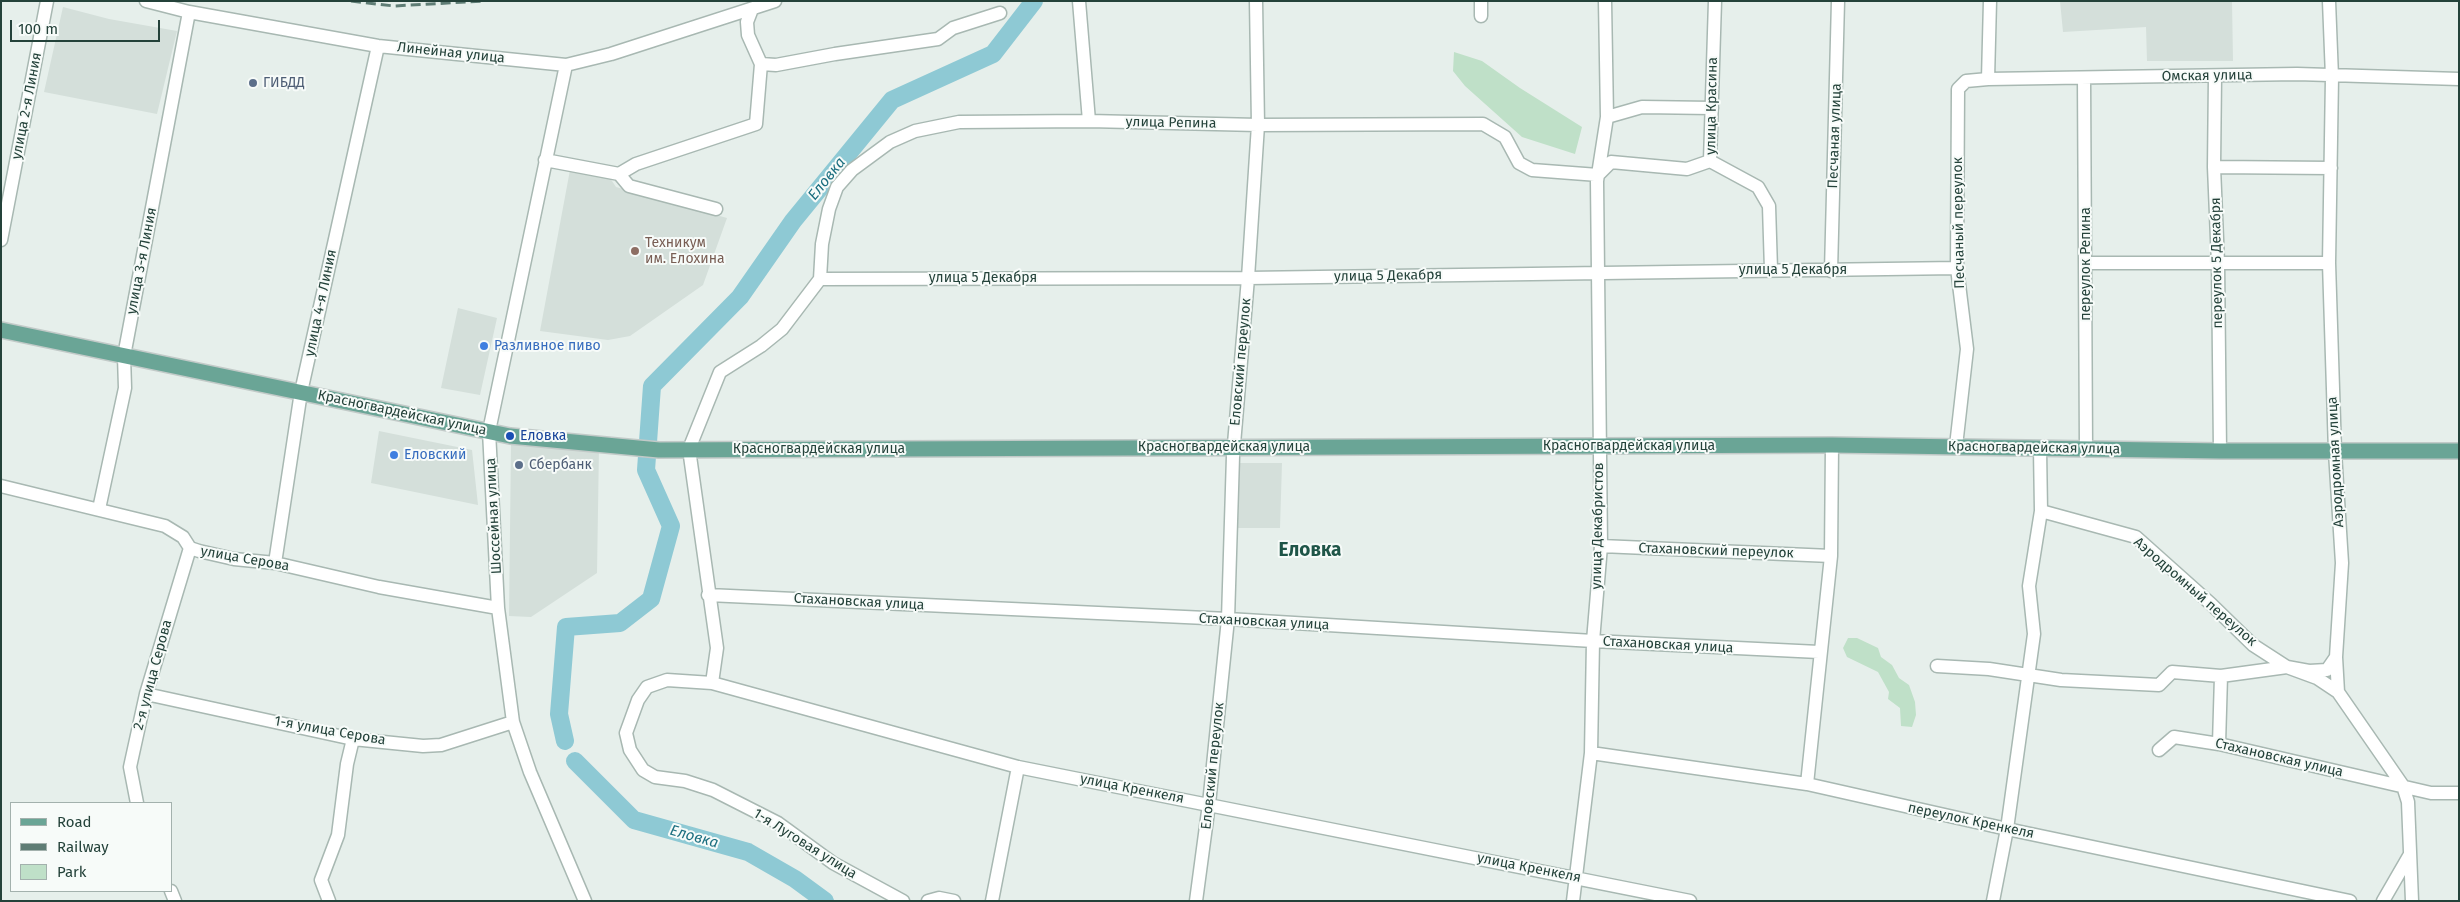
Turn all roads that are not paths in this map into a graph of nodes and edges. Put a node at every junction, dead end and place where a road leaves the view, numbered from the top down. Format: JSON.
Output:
{"nodes":[{"id":1,"x":47,"y":1,"type":"edge"},
{"id":2,"x":146,"y":1,"type":"edge"},
{"id":3,"x":775,"y":1,"type":"edge"},
{"id":4,"x":1079,"y":1,"type":"edge"},
{"id":5,"x":1256,"y":1,"type":"edge"},
{"id":6,"x":1481,"y":1,"type":"edge"},
{"id":7,"x":1605,"y":1,"type":"edge"},
{"id":8,"x":1715,"y":1,"type":"edge"},
{"id":9,"x":1838,"y":1,"type":"edge"},
{"id":10,"x":1990,"y":1,"type":"edge"},
{"id":11,"x":2328,"y":1,"type":"edge"},
{"id":12,"x":752,"y":9,"type":"junction"},
{"id":13,"x":189,"y":12,"type":"junction"},
{"id":14,"x":1000,"y":13,"type":"dead end"},
{"id":15,"x":1481,"y":16,"type":"dead end"},
{"id":16,"x":378,"y":46,"type":"junction"},
{"id":17,"x":761,"y":64,"type":"junction"},
{"id":18,"x":566,"y":65,"type":"junction"},
{"id":19,"x":2215,"y":76,"type":"junction"},
{"id":20,"x":2332,"y":77,"type":"junction"},
{"id":21,"x":2084,"y":78,"type":"junction"},
{"id":22,"x":1988,"y":79,"type":"junction"},
{"id":23,"x":2459,"y":79,"type":"edge"},
{"id":24,"x":1958,"y":89,"type":"joint"},
{"id":25,"x":1712,"y":108,"type":"junction"},
{"id":26,"x":1607,"y":117,"type":"junction"},
{"id":27,"x":1089,"y":121,"type":"junction"},
{"id":28,"x":1258,"y":125,"type":"junction"},
{"id":29,"x":545,"y":160,"type":"junction"},
{"id":30,"x":1710,"y":161,"type":"junction"},
{"id":31,"x":2214,"y":167,"type":"junction"},
{"id":32,"x":2331,"y":168,"type":"junction"},
{"id":33,"x":619,"y":174,"type":"junction"},
{"id":34,"x":1598,"y":174,"type":"junction"},
{"id":35,"x":716,"y":209,"type":"dead end"},
{"id":36,"x":1,"y":240,"type":"edge"},
{"id":37,"x":2086,"y":263,"type":"junction"},
{"id":38,"x":2218,"y":263,"type":"junction"},
{"id":39,"x":2329,"y":263,"type":"junction"},
{"id":40,"x":1957,"y":268,"type":"junction"},
{"id":41,"x":1771,"y":270,"type":"junction"},
{"id":42,"x":1831,"y":271,"type":"junction"},
{"id":43,"x":1598,"y":273,"type":"junction"},
{"id":44,"x":1248,"y":278,"type":"junction"},
{"id":45,"x":820,"y":279,"type":"junction"},
{"id":46,"x":1,"y":330,"type":"edge"},
{"id":47,"x":124,"y":356,"type":"junction"},
{"id":48,"x":302,"y":392,"type":"junction"},
{"id":49,"x":489,"y":431,"type":"junction"},
{"id":50,"x":1832,"y":445,"type":"junction"},
{"id":51,"x":1956,"y":446,"type":"junction"},
{"id":52,"x":1234,"y":447,"type":"junction"},
{"id":53,"x":1600,"y":447,"type":"junction"},
{"id":54,"x":689,"y":449,"type":"junction"},
{"id":55,"x":2040,"y":449,"type":"junction"},
{"id":56,"x":2086,"y":450,"type":"junction"},
{"id":57,"x":2220,"y":451,"type":"junction"},
{"id":58,"x":2459,"y":451,"type":"edge"},
{"id":59,"x":2335,"y":452,"type":"junction"},
{"id":60,"x":1,"y":486,"type":"edge"},
{"id":61,"x":99,"y":509,"type":"junction"},
{"id":62,"x":2041,"y":511,"type":"junction"},
{"id":63,"x":1601,"y":546,"type":"junction"},
{"id":64,"x":190,"y":548,"type":"junction"},
{"id":65,"x":1831,"y":556,"type":"junction"},
{"id":66,"x":274,"y":563,"type":"junction"},
{"id":67,"x":708,"y":595,"type":"junction"},
{"id":68,"x":498,"y":608,"type":"junction"},
{"id":69,"x":1228,"y":620,"type":"junction"},
{"id":70,"x":1593,"y":641,"type":"junction"},
{"id":71,"x":1820,"y":652,"type":"junction"},
{"id":72,"x":2336,"y":657,"type":"junction"},
{"id":73,"x":1938,"y":666,"type":"dead end"},
{"id":74,"x":2287,"y":668,"type":"junction"},
{"id":75,"x":2030,"y":676,"type":"junction"},
{"id":76,"x":2220,"y":676,"type":"junction"},
{"id":77,"x":712,"y":684,"type":"junction"},
{"id":78,"x":2338,"y":692,"type":"junction"},
{"id":79,"x":146,"y":694,"type":"junction"},
{"id":80,"x":513,"y":722,"type":"junction"},
{"id":81,"x":353,"y":739,"type":"junction"},
{"id":82,"x":2219,"y":744,"type":"junction"},
{"id":83,"x":630,"y":750,"type":"joint"},
{"id":84,"x":2159,"y":750,"type":"dead end"},
{"id":85,"x":1591,"y":752,"type":"junction"},
{"id":86,"x":1018,"y":767,"type":"junction"},
{"id":87,"x":1807,"y":784,"type":"junction"},
{"id":88,"x":2403,"y":786,"type":"junction"},
{"id":89,"x":2459,"y":792,"type":"edge"},
{"id":90,"x":137,"y":802,"type":"edge"},
{"id":91,"x":1209,"y":804,"type":"junction"},
{"id":92,"x":2007,"y":830,"type":"junction"},
{"id":93,"x":2409,"y":856,"type":"junction"},
{"id":94,"x":1577,"y":877,"type":"junction"},
{"id":95,"x":329,"y":901,"type":"edge"},
{"id":96,"x":584,"y":901,"type":"edge"},
{"id":97,"x":904,"y":901,"type":"edge"},
{"id":98,"x":928,"y":901,"type":"edge"},
{"id":99,"x":954,"y":901,"type":"edge"},
{"id":100,"x":992,"y":901,"type":"edge"},
{"id":101,"x":1196,"y":901,"type":"edge"},
{"id":102,"x":1573,"y":901,"type":"edge"},
{"id":103,"x":1690,"y":901,"type":"edge"},
{"id":104,"x":1993,"y":901,"type":"edge"},
{"id":105,"x":2350,"y":901,"type":"edge"},
{"id":106,"x":2384,"y":901,"type":"edge"},
{"id":107,"x":2412,"y":901,"type":"edge"}],
"edges":[{"from":1,"to":36,"type":"street","name":"улица 2-я Линия"},
{"from":2,"to":13,"type":"street","name":"Линейная улица"},
{"from":3,"to":12,"type":"street","name":"Линейная улица"},
{"from":4,"to":27,"type":"street"},
{"from":5,"to":28,"type":"street","name":"Еловский переулок"},
{"from":6,"to":15,"type":"street"},
{"from":7,"to":26,"type":"street","name":"улица Декабристов"},
{"from":8,"to":25,"type":"street","name":"улица Красина"},
{"from":9,"to":42,"type":"street","name":"Песчаная улица"},
{"from":10,"to":22,"type":"street"},
{"from":11,"to":20,"type":"street","name":"Аэродромная улица"},
{"from":12,"to":17,"type":"street"},
{"from":12,"to":18,"type":"street","name":"Линейная улица"},
{"from":13,"to":16,"type":"street","name":"Линейная улица"},
{"from":13,"to":47,"type":"street","name":"улица 3-я Линия"},
{"from":14,"to":17,"type":"street"},
{"from":16,"to":18,"type":"street","name":"Линейная улица"},
{"from":16,"to":48,"type":"street","name":"улица 4-я Линия"},
{"from":17,"to":33,"type":"street"},
{"from":18,"to":29,"type":"street","name":"Шоссейная улица"},
{"from":19,"to":20,"type":"street","name":"Омская улица"},
{"from":19,"to":21,"type":"street","name":"Омская улица"},
{"from":19,"to":31,"type":"street","name":"переулок 5 Декабря"},
{"from":20,"to":23,"type":"street","name":"Омская улица"},
{"from":20,"to":32,"type":"street","name":"Аэродромная улица"},
{"from":21,"to":22,"type":"street","name":"Омская улица"},
{"from":21,"to":37,"type":"street","name":"переулок Репина"},
{"from":22,"to":24,"type":"street","name":"Омская улица"},
{"from":24,"to":40,"type":"street","name":"Песчаный переулок"},
{"from":25,"to":26,"type":"street"},
{"from":25,"to":30,"type":"street","name":"улица Красина"},
{"from":26,"to":34,"type":"street","name":"улица Декабристов"},
{"from":27,"to":28,"type":"street","name":"улица Репина"},
{"from":27,"to":45,"type":"street","name":"улица Репина"},
{"from":28,"to":34,"type":"street","name":"улица Репина"},
{"from":28,"to":44,"type":"street","name":"Еловский переулок"},
{"from":29,"to":33,"type":"street"},
{"from":29,"to":49,"type":"street","name":"Шоссейная улица"},
{"from":30,"to":34,"type":"street"},
{"from":30,"to":41,"type":"street","name":"улица Красина"},
{"from":31,"to":32,"type":"street"},
{"from":31,"to":38,"type":"street","name":"переулок 5 Декабря"},
{"from":32,"to":39,"type":"street","name":"Аэродромная улица"},
{"from":33,"to":35,"type":"street"},
{"from":34,"to":43,"type":"street","name":"улица Декабристов"},
{"from":37,"to":38,"type":"street"},
{"from":37,"to":56,"type":"street","name":"переулок Репина"},
{"from":38,"to":39,"type":"street"},
{"from":38,"to":57,"type":"street","name":"переулок 5 Декабря"},
{"from":39,"to":59,"type":"street","name":"Аэродромная улица"},
{"from":40,"to":42,"type":"street","name":"улица 5 Декабря"},
{"from":40,"to":51,"type":"street","name":"Песчаный переулок"},
{"from":41,"to":42,"type":"street","name":"улица 5 Декабря"},
{"from":41,"to":43,"type":"street","name":"улица 5 Декабря"},
{"from":43,"to":44,"type":"street","name":"улица 5 Декабря"},
{"from":43,"to":53,"type":"street","name":"улица Декабристов"},
{"from":44,"to":45,"type":"street","name":"улица 5 Декабря"},
{"from":44,"to":52,"type":"street","name":"Еловский переулок"},
{"from":45,"to":54,"type":"street"},
{"from":46,"to":47,"type":"main road","name":"Красногвардейская улица"},
{"from":47,"to":48,"type":"main road","name":"Красногвардейская улица"},
{"from":47,"to":61,"type":"street","name":"улица 3-я Линия"},
{"from":48,"to":49,"type":"main road","name":"Красногвардейская улица"},
{"from":48,"to":66,"type":"street","name":"улица 4-я Линия"},
{"from":49,"to":54,"type":"main road","name":"Красногвардейская улица"},
{"from":49,"to":68,"type":"street","name":"Шоссейная улица"},
{"from":50,"to":51,"type":"main road","name":"Красногвардейская улица"},
{"from":50,"to":53,"type":"main road","name":"Красногвардейская улица"},
{"from":50,"to":65,"type":"street"},
{"from":51,"to":55,"type":"main road","name":"Красногвардейская улица"},
{"from":52,"to":53,"type":"main road","name":"Красногвардейская улица"},
{"from":52,"to":54,"type":"main road","name":"Красногвардейская улица"},
{"from":52,"to":69,"type":"street","name":"Еловский переулок"},
{"from":53,"to":63,"type":"street","name":"улица Декабристов"},
{"from":54,"to":67,"type":"street"},
{"from":55,"to":56,"type":"main road","name":"Красногвардейская улица"},
{"from":55,"to":62,"type":"street"},
{"from":56,"to":57,"type":"main road","name":"Красногвардейская улица"},
{"from":57,"to":59,"type":"main road","name":"Красногвардейская улица"},
{"from":58,"to":59,"type":"main road","name":"Красногвардейская улица"},
{"from":59,"to":72,"type":"street","name":"Аэродромная улица"},
{"from":60,"to":61,"type":"street","name":"улица Серова"},
{"from":61,"to":64,"type":"street","name":"улица Серова"},
{"from":62,"to":74,"type":"street","name":"Аэродромный переулок"},
{"from":62,"to":75,"type":"street"},
{"from":63,"to":65,"type":"street","name":"Стахановский переулок"},
{"from":63,"to":70,"type":"street","name":"улица Декабристов"},
{"from":64,"to":66,"type":"street","name":"улица Серова"},
{"from":64,"to":79,"type":"street","name":"2-я улица Серова"},
{"from":65,"to":71,"type":"street"},
{"from":66,"to":68,"type":"street","name":"улица Серова"},
{"from":67,"to":69,"type":"street","name":"Стахановская улица"},
{"from":67,"to":77,"type":"street"},
{"from":68,"to":80,"type":"street","name":"Шоссейная улица"},
{"from":69,"to":70,"type":"street","name":"Стахановская улица"},
{"from":69,"to":91,"type":"street","name":"Еловский переулок"},
{"from":70,"to":71,"type":"street","name":"Стахановская улица"},
{"from":70,"to":85,"type":"street","name":"улица Декабристов"},
{"from":71,"to":87,"type":"street"},
{"from":72,"to":74,"type":"street"},
{"from":72,"to":78,"type":"street","name":"Аэродромная улица"},
{"from":73,"to":75,"type":"street"},
{"from":74,"to":76,"type":"street"},
{"from":74,"to":78,"type":"street"},
{"from":75,"to":76,"type":"street"},
{"from":75,"to":92,"type":"street"},
{"from":76,"to":82,"type":"street"},
{"from":77,"to":83,"type":"street","name":"улица Кренкеля"},
{"from":77,"to":86,"type":"street","name":"улица Кренкеля"},
{"from":78,"to":88,"type":"street"},
{"from":79,"to":81,"type":"street","name":"1-я улица Серова"},
{"from":79,"to":90,"type":"street","name":"2-я улица Серова"},
{"from":80,"to":81,"type":"street","name":"1-я улица Серова"},
{"from":80,"to":96,"type":"street","name":"Шоссейная улица"},
{"from":81,"to":95,"type":"street"},
{"from":82,"to":84,"type":"street","name":"Стахановская улица"},
{"from":82,"to":88,"type":"street","name":"Стахановская улица"},
{"from":83,"to":97,"type":"street","name":"1-я Луговая улица"},
{"from":85,"to":87,"type":"street","name":"переулок Кренкеля"},
{"from":85,"to":94,"type":"street","name":"улица Декабристов"},
{"from":86,"to":91,"type":"street","name":"улица Кренкеля"},
{"from":86,"to":100,"type":"street"},
{"from":87,"to":92,"type":"street","name":"переулок Кренкеля"},
{"from":88,"to":89,"type":"street","name":"Стахановская улица"},
{"from":88,"to":93,"type":"street"},
{"from":91,"to":94,"type":"street","name":"улица Кренкеля"},
{"from":91,"to":101,"type":"street","name":"Еловский переулок"},
{"from":92,"to":104,"type":"street"},
{"from":92,"to":105,"type":"street","name":"переулок Кренкеля"},
{"from":93,"to":106,"type":"street"},
{"from":93,"to":107,"type":"street"},
{"from":94,"to":102,"type":"street","name":"улица Декабристов"},
{"from":94,"to":103,"type":"street","name":"улица Кренкеля"},
{"from":98,"to":99,"type":"street"}]}
